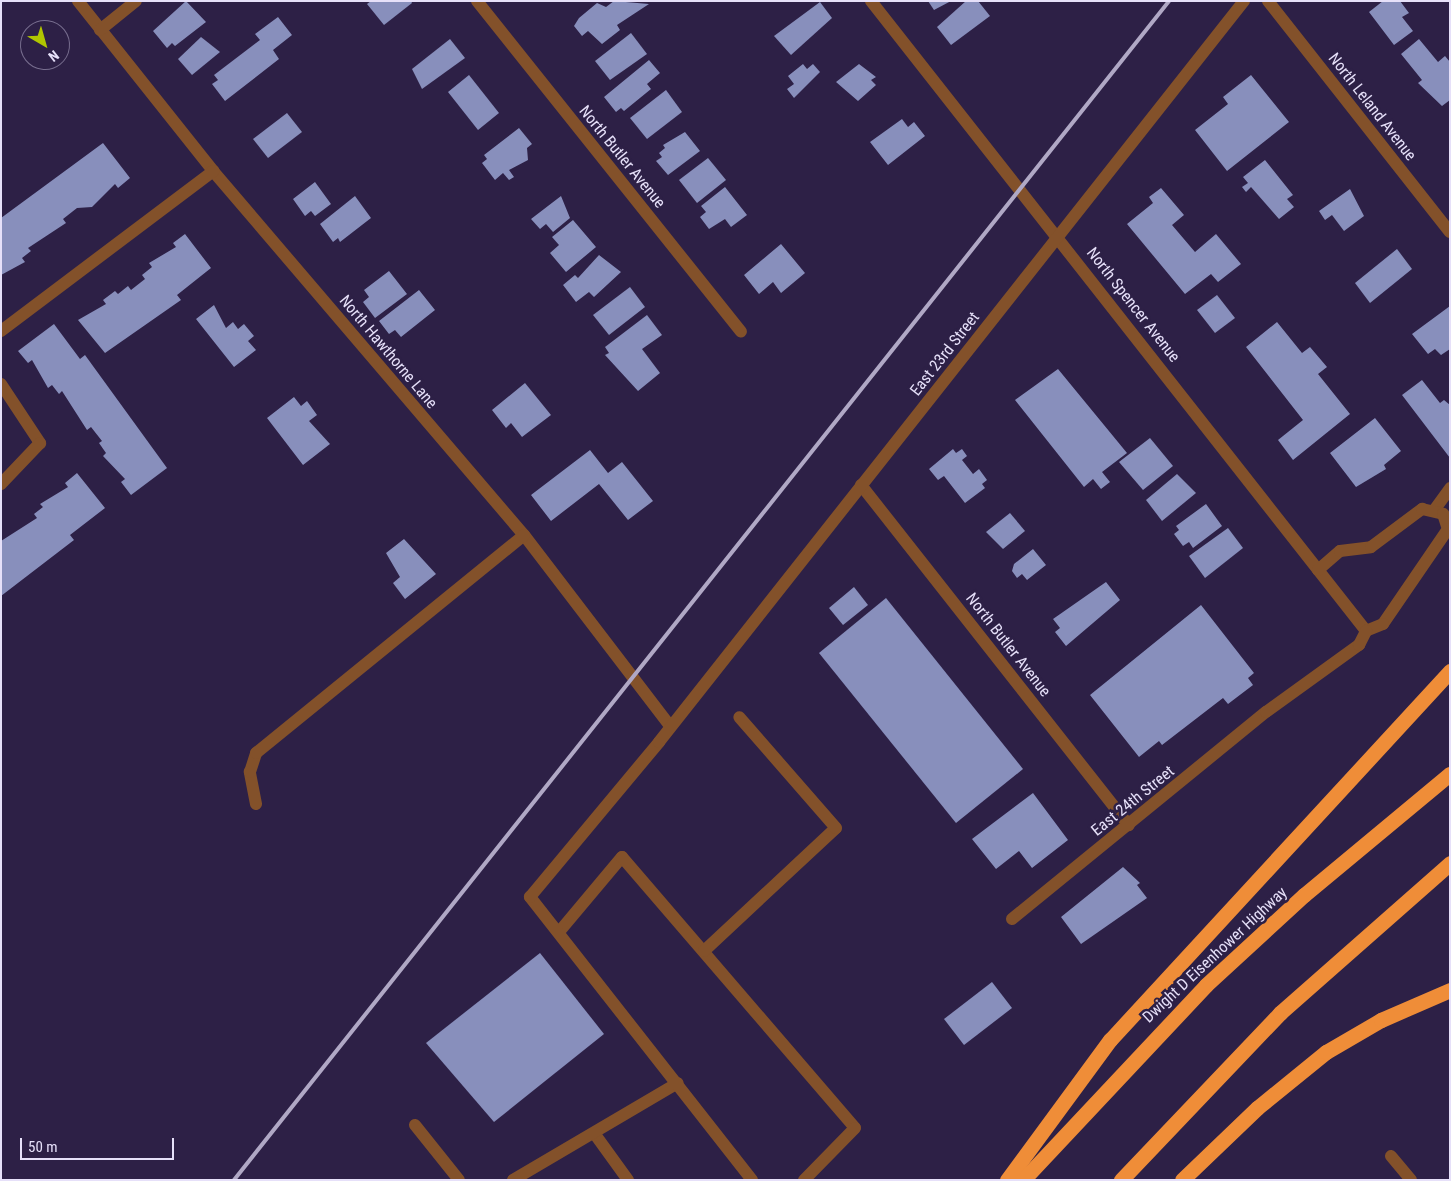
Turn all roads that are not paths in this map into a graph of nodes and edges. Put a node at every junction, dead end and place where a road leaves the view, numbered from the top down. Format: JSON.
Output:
{"nodes":[{"id":1,"x":78,"y":1,"type":"edge"},
{"id":2,"x":136,"y":1,"type":"edge"},
{"id":3,"x":477,"y":1,"type":"edge"},
{"id":4,"x":871,"y":1,"type":"edge"},
{"id":5,"x":1244,"y":1,"type":"edge"},
{"id":6,"x":1268,"y":1,"type":"edge"},
{"id":7,"x":100,"y":30,"type":"junction"},
{"id":8,"x":212,"y":171,"type":"junction"},
{"id":9,"x":1450,"y":232,"type":"edge"},
{"id":10,"x":1059,"y":236,"type":"junction"},
{"id":11,"x":1,"y":331,"type":"edge"},
{"id":12,"x":741,"y":332,"type":"dead end"},
{"id":13,"x":1,"y":384,"type":"edge"},
{"id":14,"x":1,"y":484,"type":"edge"},
{"id":15,"x":862,"y":485,"type":"junction"},
{"id":16,"x":1450,"y":488,"type":"edge"},
{"id":17,"x":1435,"y":509,"type":"junction"},
{"id":18,"x":524,"y":535,"type":"junction"},
{"id":19,"x":1318,"y":570,"type":"junction"},
{"id":20,"x":1366,"y":632,"type":"junction"},
{"id":21,"x":1450,"y":671,"type":"edge"},
{"id":22,"x":739,"y":717,"type":"dead end"},
{"id":23,"x":670,"y":726,"type":"junction"},
{"id":24,"x":1450,"y":774,"type":"edge"},
{"id":25,"x":256,"y":804,"type":"dead end"},
{"id":26,"x":1129,"y":825,"type":"junction"},
{"id":27,"x":1450,"y":862,"type":"edge"},
{"id":28,"x":1012,"y":919,"type":"dead end"},
{"id":29,"x":560,"y":932,"type":"junction"},
{"id":30,"x":704,"y":951,"type":"junction"},
{"id":31,"x":1450,"y":990,"type":"edge"},
{"id":32,"x":678,"y":1083,"type":"junction"},
{"id":33,"x":415,"y":1125,"type":"dead end"},
{"id":34,"x":594,"y":1133,"type":"junction"},
{"id":35,"x":1391,"y":1156,"type":"dead end"},
{"id":36,"x":459,"y":1180,"type":"edge"},
{"id":37,"x":513,"y":1180,"type":"edge"},
{"id":38,"x":628,"y":1180,"type":"edge"},
{"id":39,"x":752,"y":1180,"type":"edge"},
{"id":40,"x":804,"y":1180,"type":"edge"},
{"id":41,"x":1007,"y":1180,"type":"edge"},
{"id":42,"x":1023,"y":1180,"type":"edge"},
{"id":43,"x":1120,"y":1180,"type":"edge"},
{"id":44,"x":1182,"y":1180,"type":"edge"},
{"id":45,"x":1411,"y":1180,"type":"edge"}],
"edges":[{"from":1,"to":7,"type":"street","name":"North Hawthorne Lane"},
{"from":2,"to":7,"type":"street"},
{"from":3,"to":12,"type":"street","name":"North Butler Avenue"},
{"from":4,"to":10,"type":"street","name":"North Spencer Avenue"},
{"from":5,"to":10,"type":"street","name":"East 23rd Street"},
{"from":6,"to":9,"type":"street","name":"North Leland Avenue"},
{"from":7,"to":8,"type":"street","name":"North Hawthorne Lane"},
{"from":8,"to":11,"type":"street"},
{"from":8,"to":18,"type":"street","name":"North Hawthorne Lane"},
{"from":10,"to":15,"type":"street","name":"East 23rd Street"},
{"from":10,"to":19,"type":"street","name":"North Spencer Avenue"},
{"from":13,"to":14,"type":"street"},
{"from":15,"to":23,"type":"street","name":"East 23rd Street"},
{"from":15,"to":26,"type":"street","name":"North Butler Avenue"},
{"from":16,"to":17,"type":"street"},
{"from":17,"to":19,"type":"street"},
{"from":17,"to":20,"type":"street","name":"East 24th Street"},
{"from":18,"to":23,"type":"street","name":"North Hawthorne Lane"},
{"from":18,"to":25,"type":"street"},
{"from":19,"to":20,"type":"street","name":"North Spencer Avenue"},
{"from":20,"to":26,"type":"street","name":"East 24th Street"},
{"from":21,"to":41,"type":"highway"},
{"from":22,"to":30,"type":"street"},
{"from":23,"to":29,"type":"street","name":"East 23rd Street"},
{"from":24,"to":42,"type":"highway","name":"Dwight D Eisenhower Highway"},
{"from":26,"to":28,"type":"street","name":"East 24th Street"},
{"from":27,"to":43,"type":"highway"},
{"from":29,"to":30,"type":"street"},
{"from":29,"to":32,"type":"street"},
{"from":30,"to":40,"type":"street"},
{"from":31,"to":44,"type":"highway"},
{"from":32,"to":34,"type":"street"},
{"from":32,"to":39,"type":"street"},
{"from":33,"to":36,"type":"street"},
{"from":34,"to":37,"type":"street"},
{"from":34,"to":38,"type":"street"},
{"from":35,"to":45,"type":"street"}]}
